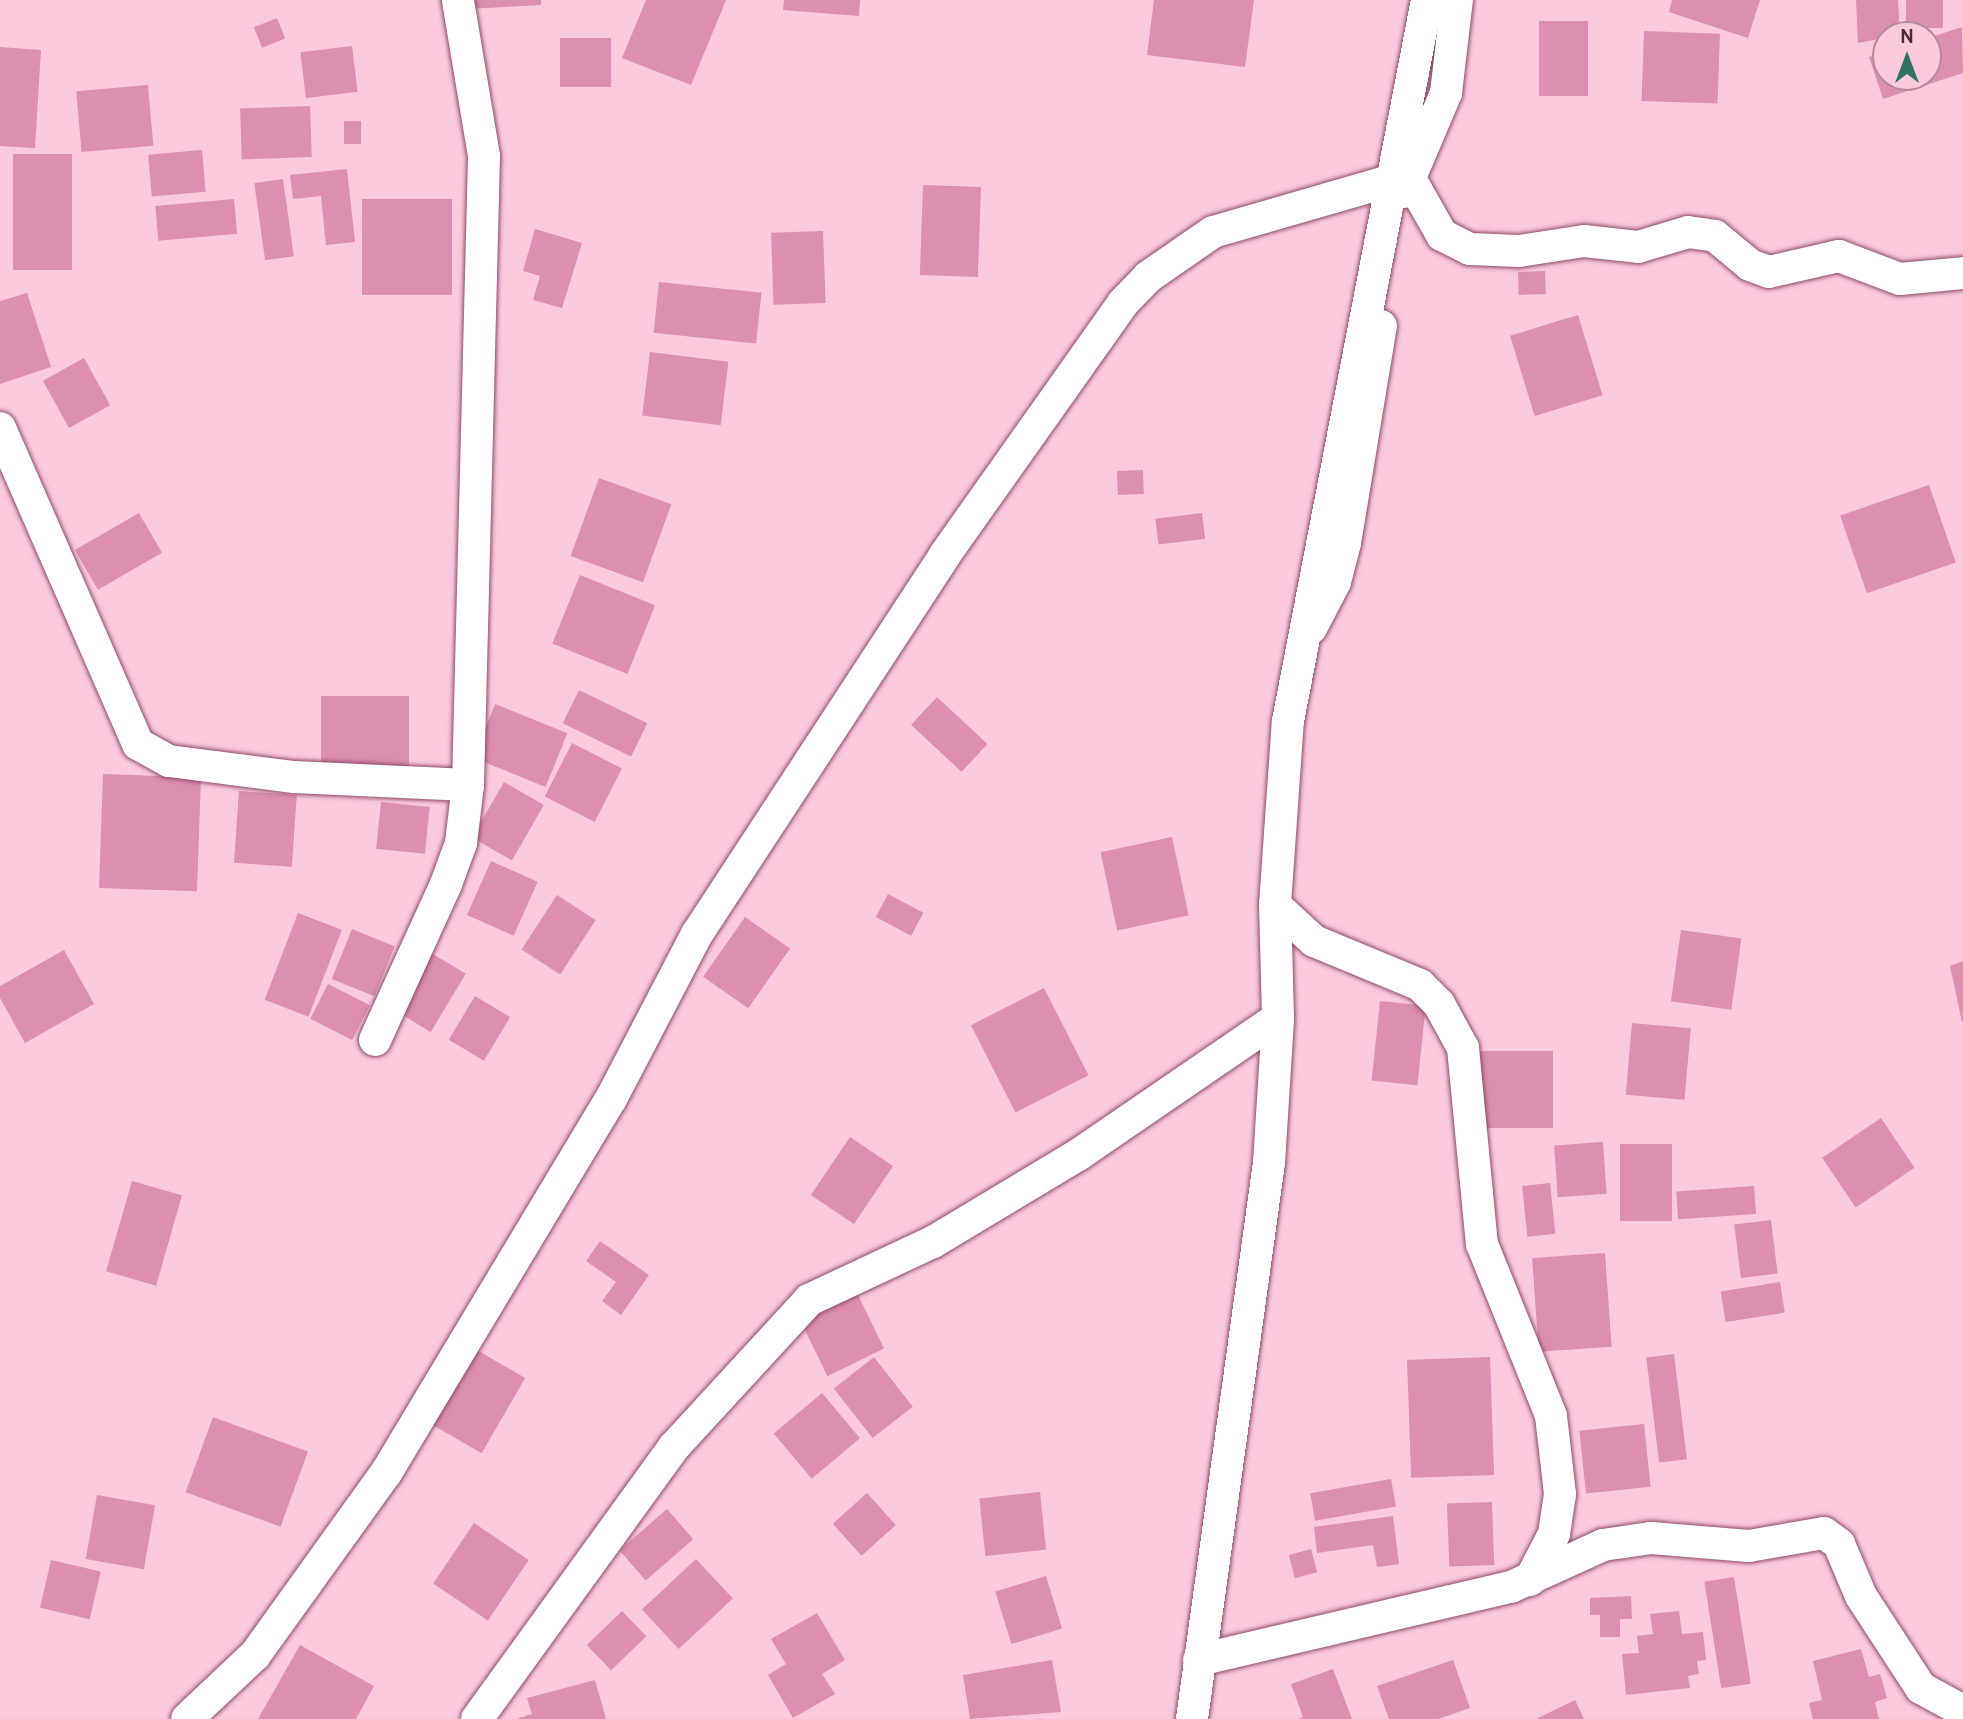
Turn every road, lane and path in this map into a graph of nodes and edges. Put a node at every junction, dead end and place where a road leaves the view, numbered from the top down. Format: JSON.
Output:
{"nodes":[{"id":1,"x":458,"y":0,"type":"edge"},
{"id":2,"x":1427,"y":0,"type":"edge"},
{"id":3,"x":1457,"y":0,"type":"edge"},
{"id":4,"x":1399,"y":178,"type":"junction"},
{"id":5,"x":1963,"y":273,"type":"edge"},
{"id":6,"x":0,"y":428,"type":"edge"},
{"id":7,"x":468,"y":785,"type":"junction"},
{"id":8,"x":1275,"y":905,"type":"junction"},
{"id":9,"x":1278,"y":1018,"type":"junction"},
{"id":10,"x":375,"y":1040,"type":"dead end"},
{"id":11,"x":1530,"y":1580,"type":"junction"},
{"id":12,"x":1199,"y":1660,"type":"junction"},
{"id":13,"x":1963,"y":1711,"type":"edge"},
{"id":14,"x":187,"y":1719,"type":"edge"},
{"id":15,"x":477,"y":1719,"type":"edge"},
{"id":16,"x":1192,"y":1719,"type":"edge"}],
"edges":[{"from":1,"to":7,"type":"street"},
{"from":2,"to":4,"type":"street"},
{"from":3,"to":4,"type":"street"},
{"from":4,"to":5,"type":"street"},
{"from":4,"to":8,"type":"street"},
{"from":4,"to":14,"type":"street"},
{"from":6,"to":7,"type":"street"},
{"from":7,"to":10,"type":"street"},
{"from":8,"to":9,"type":"street"},
{"from":8,"to":11,"type":"street"},
{"from":9,"to":12,"type":"street"},
{"from":9,"to":15,"type":"street"},
{"from":11,"to":12,"type":"street"},
{"from":11,"to":13,"type":"street"},
{"from":12,"to":16,"type":"street"}]}
